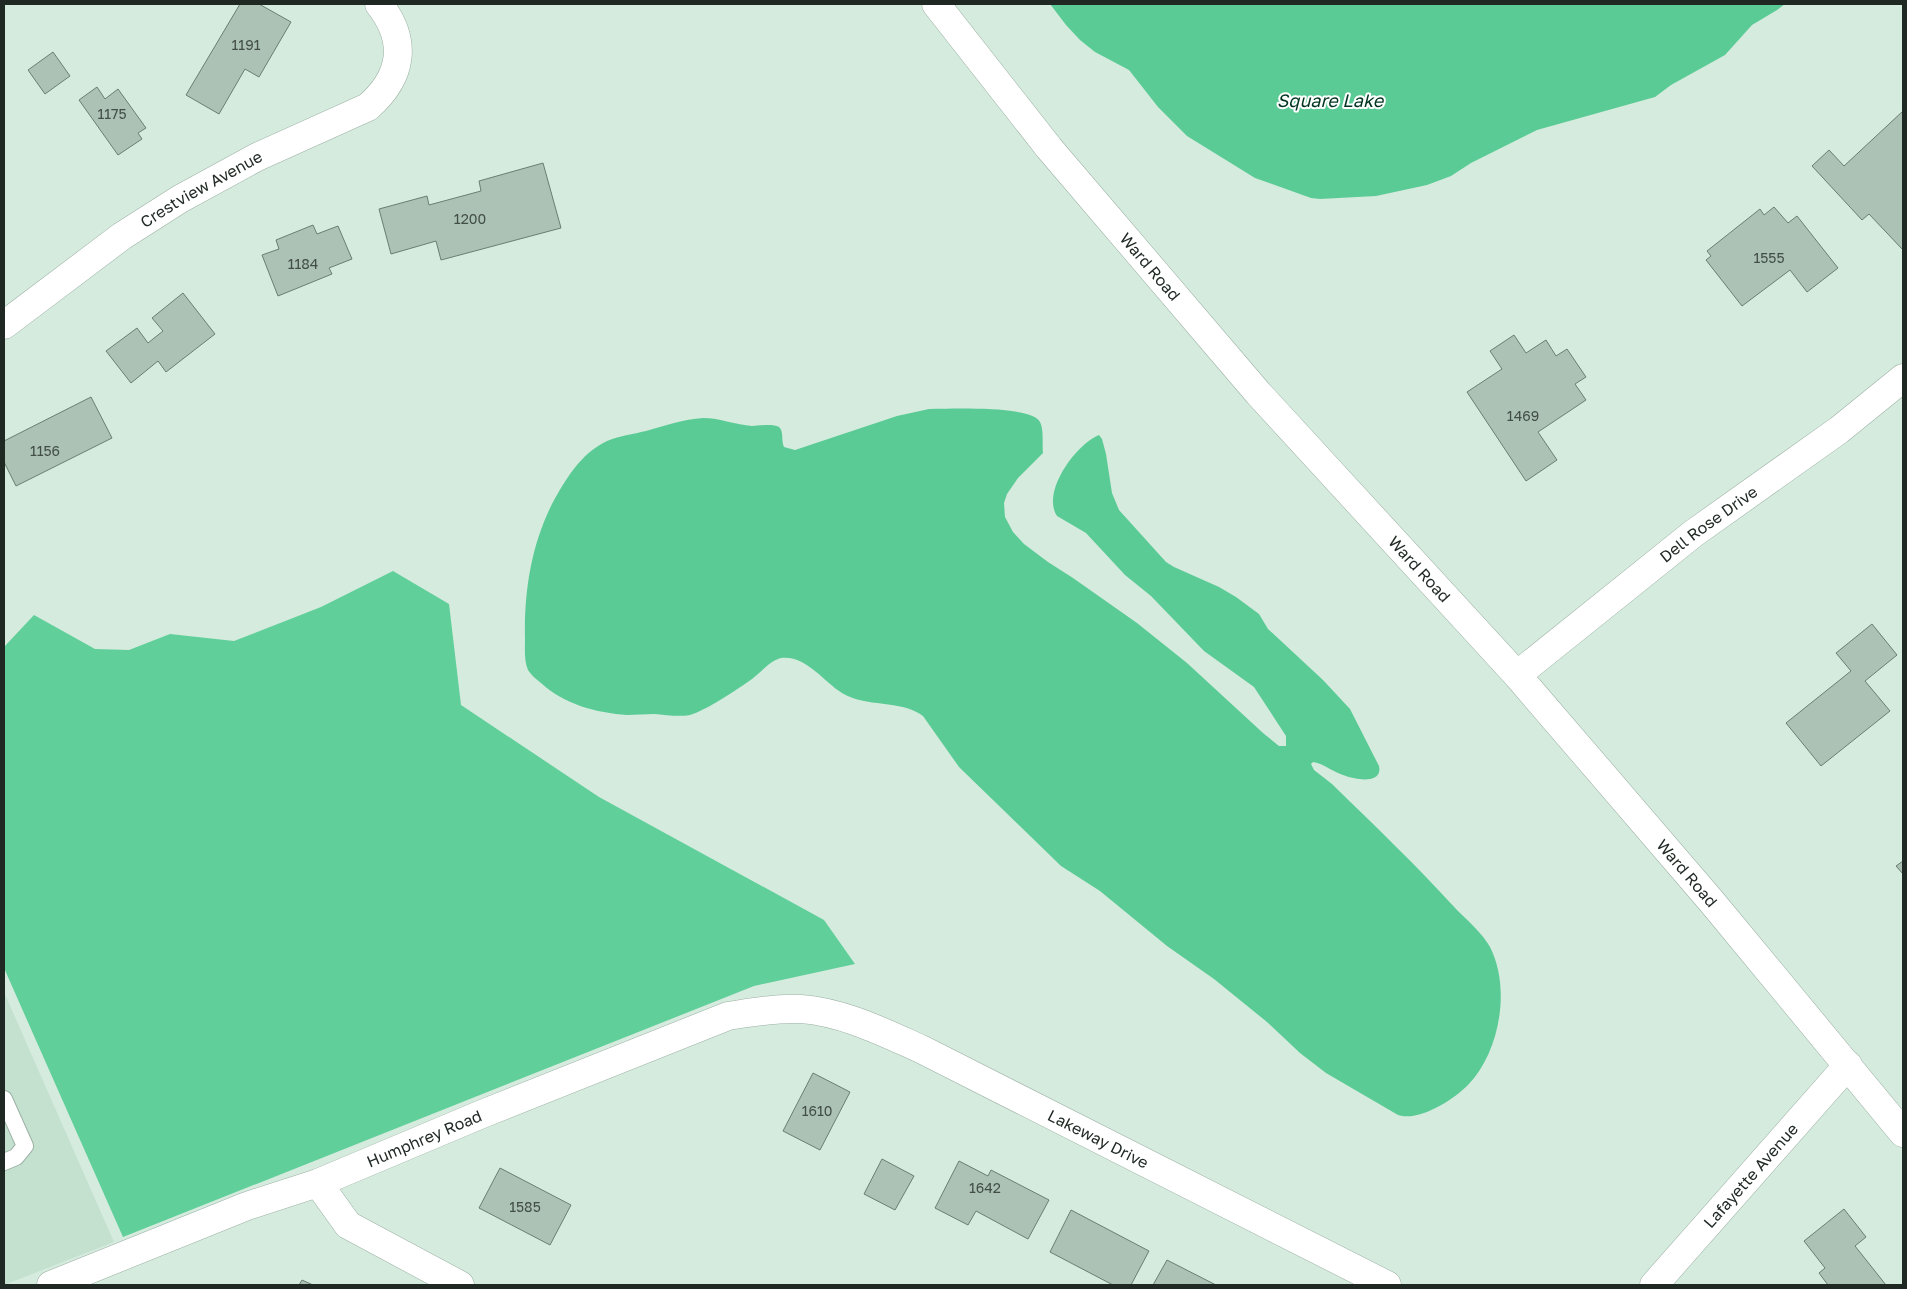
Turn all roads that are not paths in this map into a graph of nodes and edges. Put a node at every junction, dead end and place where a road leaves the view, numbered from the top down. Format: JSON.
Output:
{"nodes":[{"id":1,"x":379,"y":4,"type":"edge"},
{"id":2,"x":936,"y":4,"type":"edge"},
{"id":3,"x":4,"y":325,"type":"edge"},
{"id":4,"x":1903,"y":378,"type":"edge"},
{"id":5,"x":1517,"y":675,"type":"junction"},
{"id":6,"x":801,"y":1009,"type":"joint"},
{"id":7,"x":1848,"y":1065,"type":"junction"},
{"id":8,"x":4,"y":1099,"type":"edge"},
{"id":9,"x":1903,"y":1133,"type":"edge"},
{"id":10,"x":4,"y":1162,"type":"edge"},
{"id":11,"x":318,"y":1183,"type":"junction"},
{"id":12,"x":51,"y":1285,"type":"edge"},
{"id":13,"x":460,"y":1285,"type":"edge"},
{"id":14,"x":1387,"y":1285,"type":"edge"},
{"id":15,"x":1654,"y":1285,"type":"edge"}],
"edges":[{"from":1,"to":3,"type":"street","name":"Crestview Avenue"},
{"from":2,"to":5,"type":"street","name":"Ward Road"},
{"from":4,"to":5,"type":"street","name":"Dell Rose Drive"},
{"from":5,"to":7,"type":"street","name":"Ward Road"},
{"from":6,"to":11,"type":"street","name":"Humphrey Road"},
{"from":6,"to":14,"type":"street","name":"Lakeway Drive"},
{"from":7,"to":9,"type":"street","name":"Ward Road"},
{"from":7,"to":15,"type":"street","name":"Lafayette Avenue"},
{"from":8,"to":10,"type":"lane"},
{"from":11,"to":12,"type":"street","name":"Humphrey Road"},
{"from":11,"to":13,"type":"street"}]}
